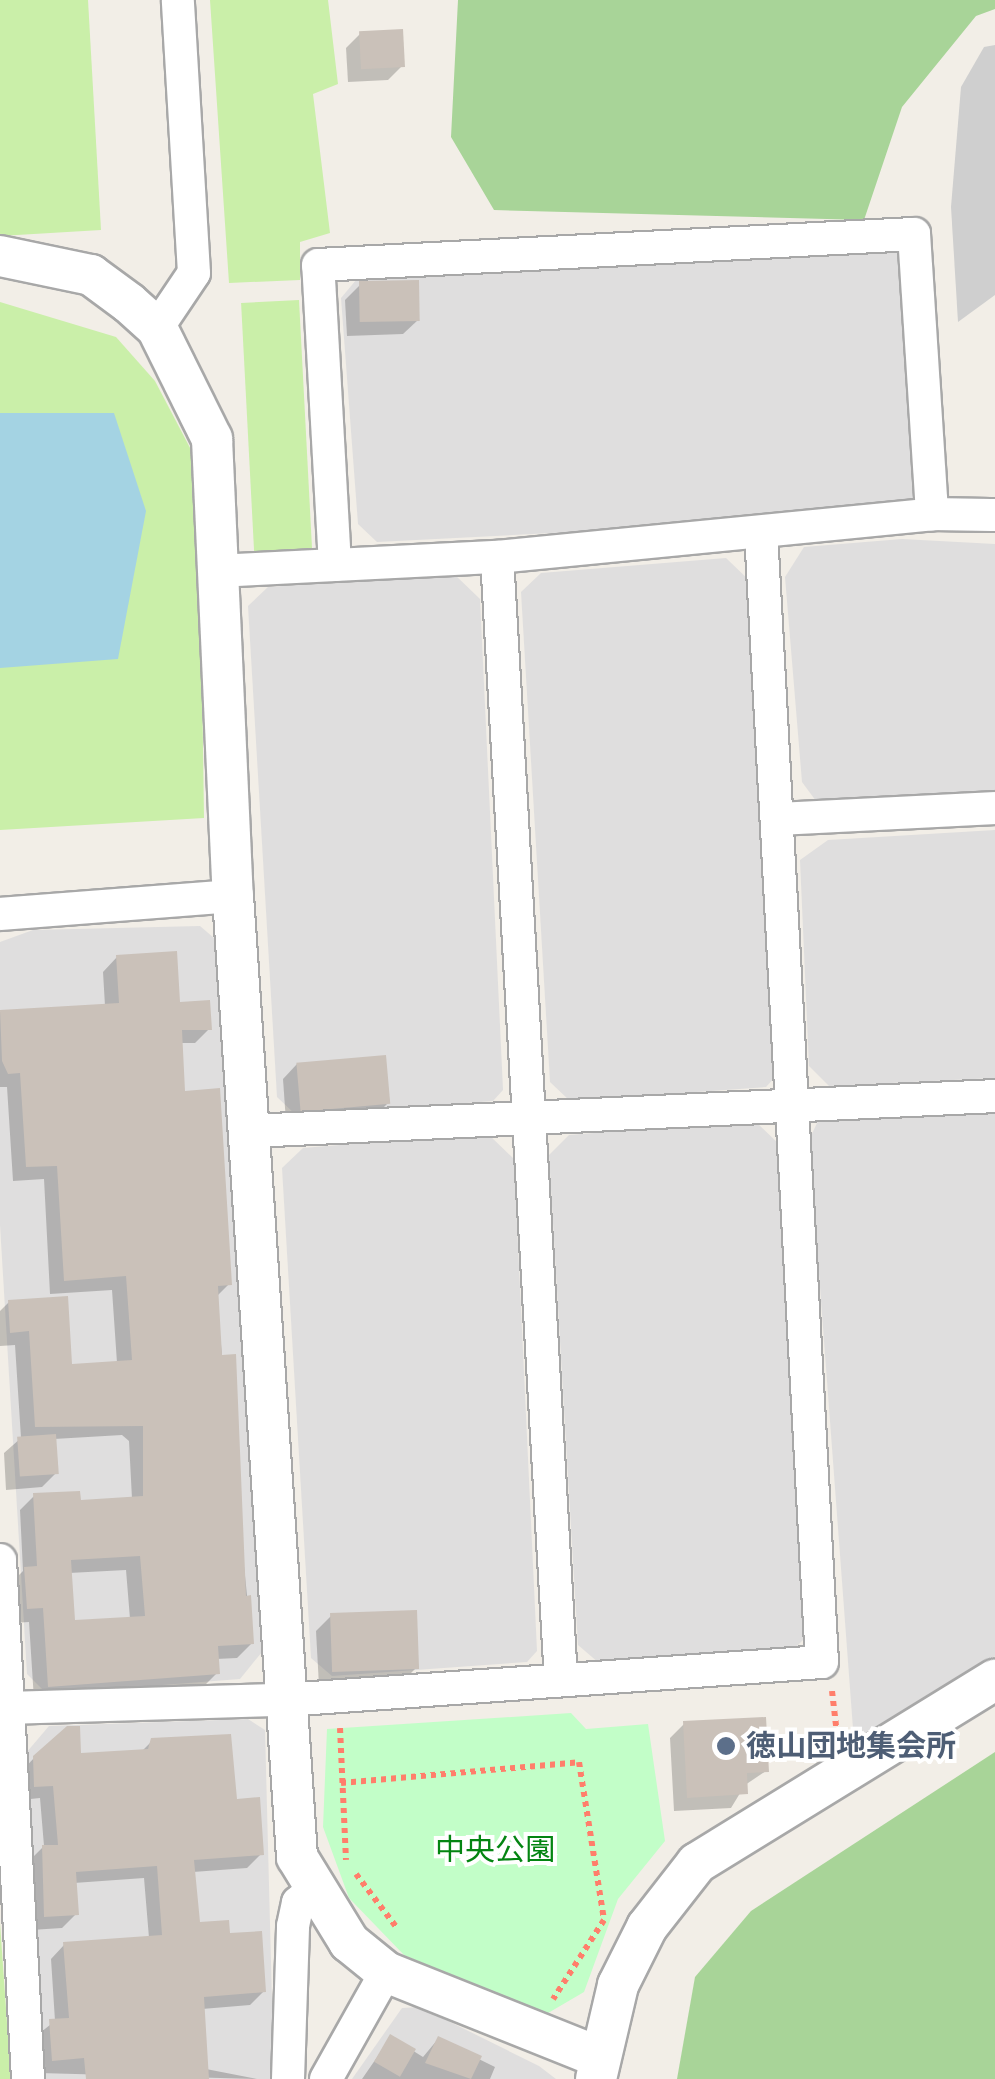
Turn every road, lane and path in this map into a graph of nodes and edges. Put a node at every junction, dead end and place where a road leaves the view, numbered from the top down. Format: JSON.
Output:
{"nodes":[{"id":1,"x":178,"y":0,"type":"edge"},
{"id":2,"x":0,"y":256,"type":"edge"},
{"id":3,"x":157,"y":328,"type":"junction"},
{"id":4,"x":932,"y":514,"type":"junction"},
{"id":5,"x":995,"y":515,"type":"edge"},
{"id":6,"x":761,"y":534,"type":"junction"},
{"id":7,"x":497,"y":557,"type":"junction"},
{"id":8,"x":335,"y":565,"type":"junction"},
{"id":9,"x":218,"y":571,"type":"junction"},
{"id":10,"x":995,"y":808,"type":"edge"},
{"id":11,"x":779,"y":818,"type":"junction"},
{"id":12,"x":233,"y":896,"type":"junction"},
{"id":13,"x":0,"y":914,"type":"edge"},
{"id":14,"x":995,"y":1096,"type":"edge"},
{"id":15,"x":796,"y":1108,"type":"junction"},
{"id":16,"x":532,"y":1121,"type":"junction"},
{"id":17,"x":251,"y":1131,"type":"junction"},
{"id":18,"x":0,"y":1560,"type":"edge"},
{"id":19,"x":822,"y":1662,"type":"junction"},
{"id":20,"x":561,"y":1679,"type":"junction"},
{"id":21,"x":995,"y":1680,"type":"edge"},
{"id":22,"x":340,"y":1697,"type":"junction"},
{"id":23,"x":284,"y":1700,"type":"junction"},
{"id":24,"x":8,"y":1708,"type":"junction"},
{"id":25,"x":838,"y":1744,"type":"dead end"},
{"id":26,"x":342,"y":1783,"type":"junction"},
{"id":27,"x":312,"y":1890,"type":"junction"},
{"id":28,"x":395,"y":1955,"type":"junction"},
{"id":29,"x":532,"y":1996,"type":"dead end"},
{"id":30,"x":597,"y":2068,"type":"edge"},
{"id":31,"x":28,"y":2079,"type":"edge"},
{"id":32,"x":288,"y":2079,"type":"edge"},
{"id":33,"x":326,"y":2079,"type":"edge"}],
"edges":[{"from":1,"to":3,"type":"street"},
{"from":2,"to":3,"type":"street"},
{"from":3,"to":9,"type":"street"},
{"from":4,"to":5,"type":"street"},
{"from":4,"to":6,"type":"street"},
{"from":4,"to":8,"type":"street"},
{"from":6,"to":7,"type":"street"},
{"from":6,"to":11,"type":"street"},
{"from":7,"to":8,"type":"street"},
{"from":7,"to":16,"type":"street"},
{"from":8,"to":9,"type":"street"},
{"from":9,"to":12,"type":"street"},
{"from":10,"to":11,"type":"street"},
{"from":11,"to":15,"type":"street"},
{"from":12,"to":13,"type":"street"},
{"from":12,"to":17,"type":"street"},
{"from":14,"to":15,"type":"street"},
{"from":15,"to":16,"type":"street"},
{"from":15,"to":19,"type":"street"},
{"from":16,"to":17,"type":"street"},
{"from":16,"to":20,"type":"street"},
{"from":17,"to":23,"type":"street"},
{"from":18,"to":24,"type":"street"},
{"from":19,"to":20,"type":"street"},
{"from":19,"to":25,"type":"path"},
{"from":20,"to":22,"type":"street"},
{"from":21,"to":30,"type":"street"},
{"from":22,"to":23,"type":"street"},
{"from":22,"to":26,"type":"path"},
{"from":23,"to":24,"type":"street"},
{"from":23,"to":27,"type":"street"},
{"from":24,"to":31,"type":"street"},
{"from":26,"to":28,"type":"path"},
{"from":26,"to":29,"type":"path"},
{"from":27,"to":28,"type":"street"},
{"from":27,"to":32,"type":"street"},
{"from":28,"to":30,"type":"street"},
{"from":28,"to":33,"type":"street"}]}
